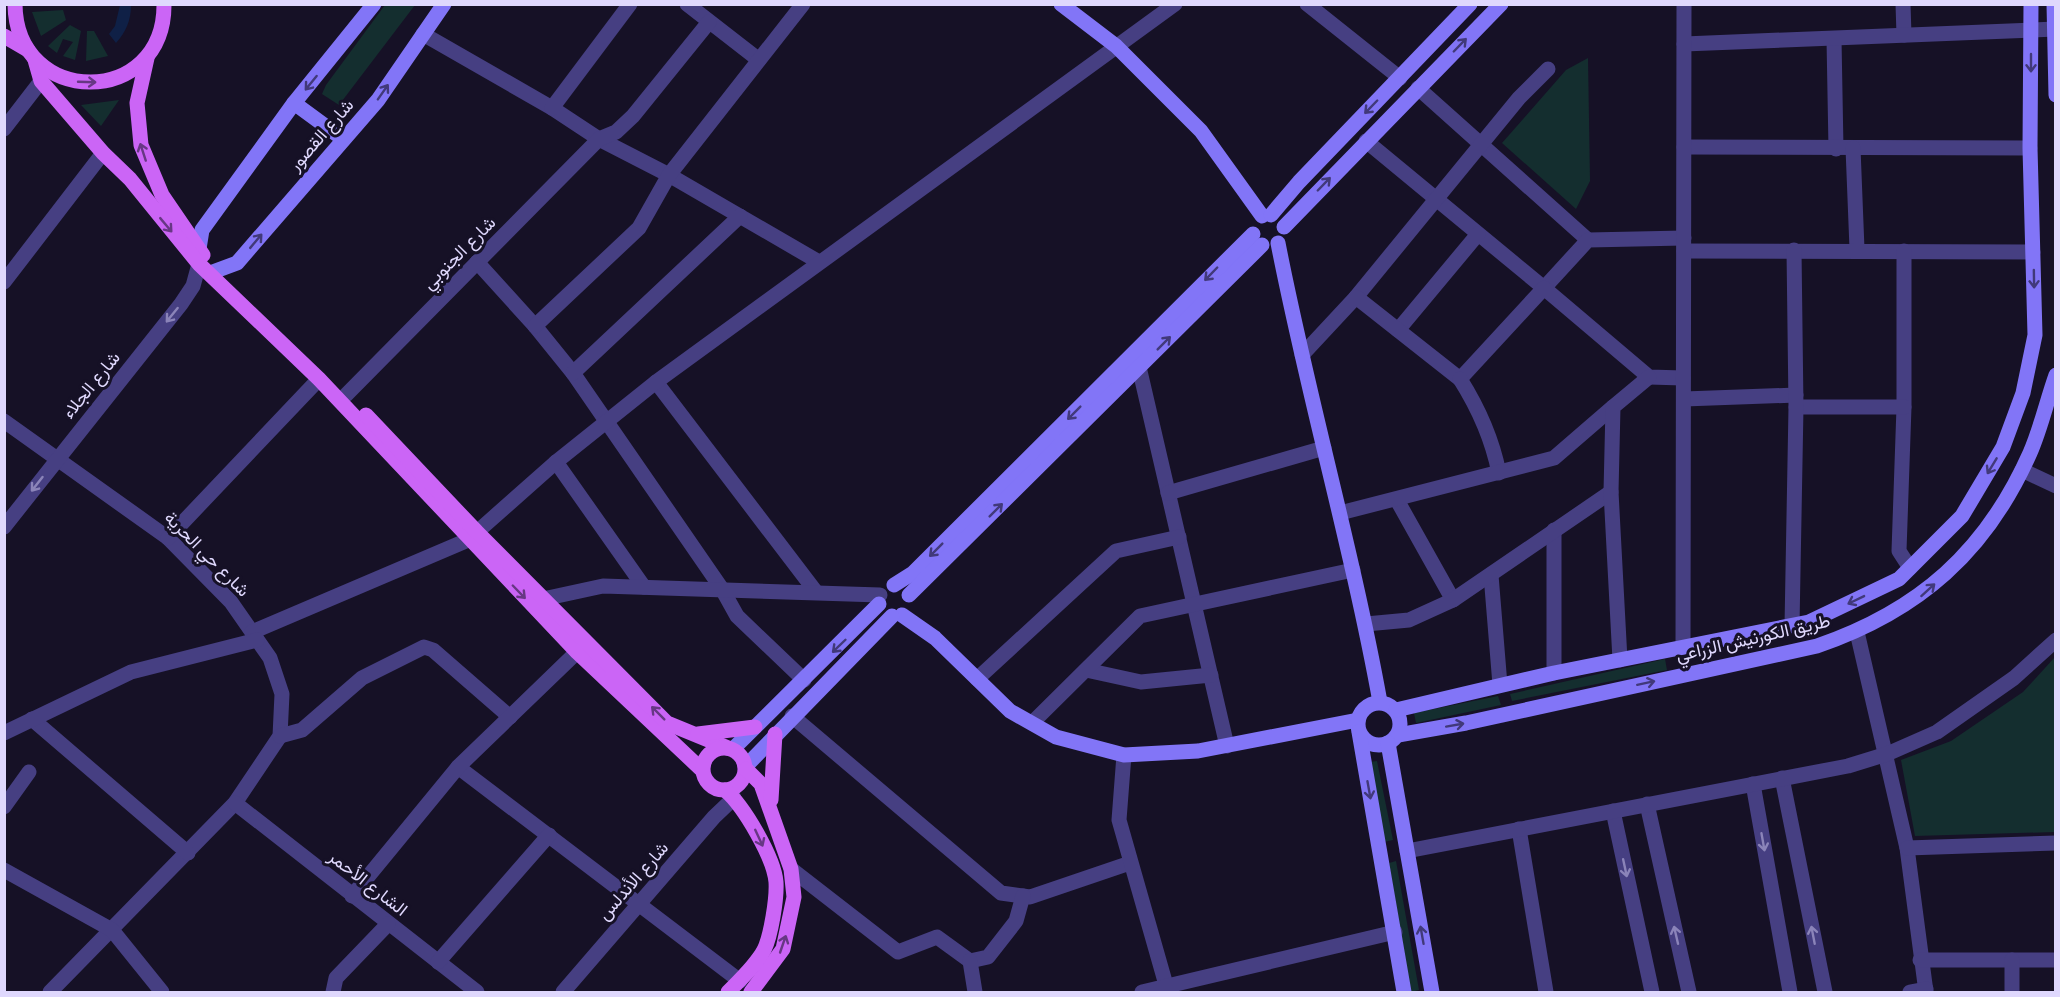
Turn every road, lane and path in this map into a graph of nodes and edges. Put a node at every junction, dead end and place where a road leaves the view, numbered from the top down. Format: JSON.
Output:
{"nodes":[{"id":1,"x":15,"y":4,"type":"edge"},
{"id":2,"x":172,"y":4,"type":"edge"},
{"id":3,"x":374,"y":4,"type":"edge"},
{"id":4,"x":444,"y":4,"type":"edge"},
{"id":5,"x":630,"y":4,"type":"edge"},
{"id":6,"x":687,"y":4,"type":"edge"},
{"id":7,"x":803,"y":4,"type":"edge"},
{"id":8,"x":1061,"y":4,"type":"edge"},
{"id":9,"x":1175,"y":4,"type":"edge"},
{"id":10,"x":1307,"y":4,"type":"edge"},
{"id":11,"x":1501,"y":4,"type":"edge"},
{"id":12,"x":1683,"y":4,"type":"edge"},
{"id":13,"x":1903,"y":4,"type":"edge"},
{"id":14,"x":2031,"y":4,"type":"edge"},
{"id":15,"x":2054,"y":4,"type":"edge"},
{"id":16,"x":1467,"y":5,"type":"edge"},
{"id":17,"x":164,"y":12,"type":"edge"},
{"id":18,"x":709,"y":22,"type":"junction"},
{"id":19,"x":2055,"y":29,"type":"edge"},
{"id":20,"x":2031,"y":31,"type":"junction"},
{"id":21,"x":423,"y":34,"type":"junction"},
{"id":22,"x":4,"y":36,"type":"edge"},
{"id":23,"x":1904,"y":36,"type":"junction"},
{"id":24,"x":1834,"y":39,"type":"junction"},
{"id":25,"x":1683,"y":44,"type":"junction"},
{"id":26,"x":1116,"y":46,"type":"junction"},
{"id":27,"x":31,"y":55,"type":"junction"},
{"id":28,"x":147,"y":58,"type":"junction"},
{"id":29,"x":759,"y":60,"type":"junction"},
{"id":30,"x":1548,"y":69,"type":"dead end"},
{"id":31,"x":1400,"y":78,"type":"junction"},
{"id":32,"x":41,"y":81,"type":"junction"},
{"id":33,"x":1418,"y":88,"type":"junction"},
{"id":34,"x":2055,"y":95,"type":"edge"},
{"id":35,"x":294,"y":103,"type":"junction"},
{"id":36,"x":552,"y":108,"type":"junction"},
{"id":37,"x":4,"y":129,"type":"edge"},
{"id":38,"x":343,"y":139,"type":"junction"},
{"id":39,"x":599,"y":139,"type":"junction"},
{"id":40,"x":1366,"y":141,"type":"junction"},
{"id":41,"x":1482,"y":142,"type":"junction"},
{"id":42,"x":1684,"y":147,"type":"junction"},
{"id":43,"x":1853,"y":148,"type":"junction"},
{"id":44,"x":2030,"y":148,"type":"junction"},
{"id":45,"x":1836,"y":149,"type":"junction"},
{"id":46,"x":103,"y":153,"type":"junction"},
{"id":47,"x":669,"y":175,"type":"junction"},
{"id":48,"x":1436,"y":199,"type":"junction"},
{"id":49,"x":1267,"y":215,"type":"junction"},
{"id":50,"x":740,"y":216,"type":"junction"},
{"id":51,"x":1284,"y":227,"type":"junction"},
{"id":52,"x":1478,"y":234,"type":"junction"},
{"id":53,"x":1258,"y":239,"type":"junction"},
{"id":54,"x":1588,"y":240,"type":"junction"},
{"id":55,"x":1278,"y":243,"type":"junction"},
{"id":56,"x":1684,"y":244,"type":"junction"},
{"id":57,"x":1857,"y":249,"type":"junction"},
{"id":58,"x":1794,"y":250,"type":"junction"},
{"id":59,"x":1904,"y":251,"type":"junction"},
{"id":60,"x":2033,"y":252,"type":"junction"},
{"id":61,"x":477,"y":262,"type":"junction"},
{"id":62,"x":819,"y":262,"type":"junction"},
{"id":63,"x":206,"y":264,"type":"junction"},
{"id":64,"x":4,"y":282,"type":"edge"},
{"id":65,"x":1544,"y":288,"type":"junction"},
{"id":66,"x":1356,"y":297,"type":"junction"},
{"id":67,"x":535,"y":326,"type":"junction"},
{"id":68,"x":1398,"y":330,"type":"junction"},
{"id":69,"x":1302,"y":355,"type":"junction"},
{"id":70,"x":1139,"y":368,"type":"junction"},
{"id":71,"x":573,"y":373,"type":"junction"},
{"id":72,"x":2055,"y":375,"type":"edge"},
{"id":73,"x":1649,"y":377,"type":"junction"},
{"id":74,"x":1683,"y":378,"type":"junction"},
{"id":75,"x":319,"y":379,"type":"junction"},
{"id":76,"x":1460,"y":379,"type":"junction"},
{"id":77,"x":656,"y":382,"type":"junction"},
{"id":78,"x":346,"y":395,"type":"junction"},
{"id":79,"x":1684,"y":399,"type":"junction"},
{"id":80,"x":1796,"y":401,"type":"junction"},
{"id":81,"x":1613,"y":407,"type":"junction"},
{"id":82,"x":1904,"y":407,"type":"junction"},
{"id":83,"x":4,"y":421,"type":"edge"},
{"id":84,"x":605,"y":422,"type":"junction"},
{"id":85,"x":1324,"y":448,"type":"junction"},
{"id":86,"x":58,"y":457,"type":"junction"},
{"id":87,"x":556,"y":462,"type":"junction"},
{"id":88,"x":2022,"y":470,"type":"junction"},
{"id":89,"x":1500,"y":472,"type":"junction"},
{"id":90,"x":2055,"y":486,"type":"edge"},
{"id":91,"x":1611,"y":492,"type":"junction"},
{"id":92,"x":1168,"y":493,"type":"junction"},
{"id":93,"x":1397,"y":500,"type":"junction"},
{"id":94,"x":1340,"y":513,"type":"junction"},
{"id":95,"x":4,"y":527,"type":"edge"},
{"id":96,"x":1554,"y":531,"type":"junction"},
{"id":97,"x":472,"y":536,"type":"junction"},
{"id":98,"x":1179,"y":537,"type":"junction"},
{"id":99,"x":168,"y":538,"type":"junction"},
{"id":100,"x":1910,"y":568,"type":"junction"},
{"id":101,"x":1353,"y":570,"type":"junction"},
{"id":102,"x":1491,"y":575,"type":"junction"},
{"id":103,"x":894,"y":585,"type":"junction"},
{"id":104,"x":645,"y":587,"type":"junction"},
{"id":105,"x":722,"y":589,"type":"junction"},
{"id":106,"x":816,"y":592,"type":"junction"},
{"id":107,"x":543,"y":599,"type":"junction"},
{"id":108,"x":880,"y":600,"type":"junction"},
{"id":109,"x":1453,"y":600,"type":"junction"},
{"id":110,"x":1194,"y":604,"type":"junction"},
{"id":111,"x":903,"y":608,"type":"junction"},
{"id":112,"x":1366,"y":624,"type":"junction"},
{"id":113,"x":1792,"y":626,"type":"junction"},
{"id":114,"x":1857,"y":632,"type":"junction"},
{"id":115,"x":254,"y":636,"type":"junction"},
{"id":116,"x":2055,"y":640,"type":"edge"},
{"id":117,"x":1683,"y":647,"type":"junction"},
{"id":118,"x":577,"y":652,"type":"junction"},
{"id":119,"x":1620,"y":660,"type":"junction"},
{"id":120,"x":1086,"y":670,"type":"junction"},
{"id":121,"x":1554,"y":674,"type":"junction"},
{"id":122,"x":1211,"y":675,"type":"junction"},
{"id":123,"x":977,"y":679,"type":"junction"},
{"id":124,"x":804,"y":680,"type":"junction"},
{"id":125,"x":1500,"y":686,"type":"junction"},
{"id":126,"x":1380,"y":702,"type":"junction"},
{"id":127,"x":1396,"y":710,"type":"junction"},
{"id":128,"x":792,"y":716,"type":"junction"},
{"id":129,"x":510,"y":717,"type":"junction"},
{"id":130,"x":32,"y":719,"type":"junction"},
{"id":131,"x":1032,"y":723,"type":"junction"},
{"id":132,"x":1359,"y":726,"type":"junction"},
{"id":133,"x":755,"y":728,"type":"junction"},
{"id":134,"x":4,"y":734,"type":"edge"},
{"id":135,"x":692,"y":734,"type":"junction"},
{"id":136,"x":775,"y":734,"type":"junction"},
{"id":137,"x":280,"y":736,"type":"junction"},
{"id":138,"x":1393,"y":739,"type":"junction"},
{"id":139,"x":1227,"y":746,"type":"junction"},
{"id":140,"x":730,"y":748,"type":"junction"},
{"id":141,"x":1887,"y":754,"type":"junction"},
{"id":142,"x":1124,"y":755,"type":"junction"},
{"id":143,"x":458,"y":767,"type":"junction"},
{"id":144,"x":746,"y":768,"type":"junction"},
{"id":145,"x":702,"y":770,"type":"junction"},
{"id":146,"x":29,"y":772,"type":"dead end"},
{"id":147,"x":1782,"y":778,"type":"junction"},
{"id":148,"x":1753,"y":784,"type":"junction"},
{"id":149,"x":730,"y":794,"type":"junction"},
{"id":150,"x":235,"y":803,"type":"junction"},
{"id":151,"x":1647,"y":804,"type":"junction"},
{"id":152,"x":4,"y":807,"type":"edge"},
{"id":153,"x":1613,"y":811,"type":"junction"},
{"id":154,"x":771,"y":812,"type":"junction"},
{"id":155,"x":1519,"y":829,"type":"junction"},
{"id":156,"x":549,"y":835,"type":"junction"},
{"id":157,"x":2055,"y":843,"type":"edge"},
{"id":158,"x":1907,"y":848,"type":"junction"},
{"id":159,"x":1407,"y":850,"type":"junction"},
{"id":160,"x":188,"y":853,"type":"junction"},
{"id":161,"x":1130,"y":863,"type":"junction"},
{"id":162,"x":791,"y":869,"type":"junction"},
{"id":163,"x":4,"y":870,"type":"edge"},
{"id":164,"x":352,"y":896,"type":"junction"},
{"id":165,"x":1023,"y":896,"type":"junction"},
{"id":166,"x":640,"y":903,"type":"junction"},
{"id":167,"x":388,"y":924,"type":"junction"},
{"id":168,"x":112,"y":930,"type":"junction"},
{"id":169,"x":1395,"y":932,"type":"junction"},
{"id":170,"x":1920,"y":960,"type":"junction"},
{"id":171,"x":2012,"y":960,"type":"junction"},
{"id":172,"x":2055,"y":960,"type":"edge"},
{"id":173,"x":970,"y":961,"type":"junction"},
{"id":174,"x":438,"y":962,"type":"junction"},
{"id":175,"x":740,"y":981,"type":"junction"},
{"id":176,"x":155,"y":990,"type":"edge"},
{"id":177,"x":1167,"y":990,"type":"edge"},
{"id":178,"x":1920,"y":991,"type":"edge"},
{"id":179,"x":50,"y":993,"type":"edge"},
{"id":180,"x":333,"y":993,"type":"edge"},
{"id":181,"x":477,"y":993,"type":"edge"},
{"id":182,"x":563,"y":993,"type":"edge"},
{"id":183,"x":728,"y":993,"type":"edge"},
{"id":184,"x":751,"y":993,"type":"edge"},
{"id":185,"x":975,"y":993,"type":"edge"},
{"id":186,"x":1142,"y":993,"type":"edge"},
{"id":187,"x":1404,"y":993,"type":"edge"},
{"id":188,"x":1431,"y":993,"type":"edge"},
{"id":189,"x":1546,"y":993,"type":"edge"},
{"id":190,"x":1652,"y":993,"type":"edge"},
{"id":191,"x":1689,"y":993,"type":"edge"},
{"id":192,"x":1790,"y":993,"type":"edge"},
{"id":193,"x":1825,"y":993,"type":"edge"},
{"id":194,"x":2012,"y":993,"type":"edge"}],
"edges":[{"from":1,"to":27,"type":"main road"},
{"from":2,"to":17,"type":"main road"},
{"from":3,"to":35,"type":"street","name":"شارع القصور","one_way":true},
{"from":4,"to":21,"type":"street","name":"شارع القصور"},
{"from":5,"to":36,"type":"street"},
{"from":6,"to":18,"type":"street"},
{"from":7,"to":29,"type":"street"},
{"from":8,"to":26,"type":"street"},
{"from":9,"to":26,"type":"street"},
{"from":10,"to":31,"type":"street"},
{"from":33,"to":11,"type":"street","one_way":true},
{"from":12,"to":25,"type":"street"},
{"from":13,"to":23,"type":"street"},
{"from":14,"to":20,"type":"street"},
{"from":15,"to":19,"type":"street"},
{"from":16,"to":31,"type":"street"},
{"from":17,"to":28,"type":"main road"},
{"from":18,"to":29,"type":"street"},
{"from":18,"to":39,"type":"street","name":"شارع الجنوبي"},
{"from":19,"to":20,"type":"street"},
{"from":19,"to":34,"type":"street"},
{"from":20,"to":23,"type":"street"},
{"from":20,"to":44,"type":"street","one_way":true},
{"from":21,"to":36,"type":"street"},
{"from":38,"to":21,"type":"street","name":"شارع القصور","one_way":true},
{"from":22,"to":27,"type":"main road"},
{"from":23,"to":24,"type":"street"},
{"from":24,"to":25,"type":"street"},
{"from":24,"to":45,"type":"street"},
{"from":25,"to":42,"type":"street"},
{"from":26,"to":49,"type":"street"},
{"from":26,"to":62,"type":"street"},
{"from":27,"to":28,"type":"main road","one_way":true},
{"from":27,"to":32,"type":"main road"},
{"from":63,"to":28,"type":"main road","one_way":true},
{"from":29,"to":47,"type":"street"},
{"from":30,"to":41,"type":"street"},
{"from":31,"to":49,"type":"street","one_way":true},
{"from":32,"to":37,"type":"street"},
{"from":32,"to":46,"type":"main road"},
{"from":33,"to":40,"type":"street"},
{"from":33,"to":41,"type":"street"},
{"from":35,"to":38,"type":"street"},
{"from":35,"to":63,"type":"street","name":"شارع القصور"},
{"from":36,"to":39,"type":"street"},
{"from":63,"to":38,"type":"street","name":"شارع القصور","one_way":true},
{"from":39,"to":47,"type":"street"},
{"from":39,"to":61,"type":"street","name":"شارع الجنوبي"},
{"from":40,"to":48,"type":"street"},
{"from":51,"to":40,"type":"street","one_way":true},
{"from":41,"to":48,"type":"street"},
{"from":41,"to":54,"type":"street"},
{"from":42,"to":45,"type":"street"},
{"from":42,"to":56,"type":"street"},
{"from":43,"to":44,"type":"street"},
{"from":43,"to":45,"type":"street"},
{"from":43,"to":57,"type":"street"},
{"from":44,"to":60,"type":"street"},
{"from":46,"to":63,"type":"main road","one_way":true},
{"from":46,"to":64,"type":"street"},
{"from":47,"to":50,"type":"street"},
{"from":47,"to":67,"type":"street"},
{"from":48,"to":52,"type":"street"},
{"from":48,"to":66,"type":"street"},
{"from":49,"to":51,"type":"street"},
{"from":49,"to":53,"type":"street"},
{"from":50,"to":62,"type":"street"},
{"from":50,"to":71,"type":"street"},
{"from":51,"to":55,"type":"street"},
{"from":52,"to":65,"type":"street"},
{"from":52,"to":68,"type":"street"},
{"from":53,"to":55,"type":"street"},
{"from":70,"to":53,"type":"street","one_way":true},
{"from":53,"to":103,"type":"street","one_way":true},
{"from":54,"to":56,"type":"street"},
{"from":54,"to":65,"type":"street"},
{"from":55,"to":69,"type":"street"},
{"from":56,"to":58,"type":"street"},
{"from":56,"to":74,"type":"street"},
{"from":57,"to":58,"type":"street"},
{"from":57,"to":59,"type":"street"},
{"from":58,"to":80,"type":"street"},
{"from":59,"to":60,"type":"street"},
{"from":59,"to":82,"type":"street"},
{"from":60,"to":100,"type":"street","one_way":true},
{"from":61,"to":67,"type":"street"},
{"from":61,"to":78,"type":"street","name":"شارع الجنوبي"},
{"from":62,"to":77,"type":"street"},
{"from":63,"to":75,"type":"main road"},
{"from":63,"to":78,"type":"main road"},
{"from":63,"to":86,"type":"street","name":"شارع الجلاء","one_way":true},
{"from":65,"to":73,"type":"street"},
{"from":65,"to":76,"type":"street"},
{"from":66,"to":68,"type":"street"},
{"from":66,"to":69,"type":"street"},
{"from":67,"to":71,"type":"street"},
{"from":68,"to":76,"type":"street"},
{"from":69,"to":85,"type":"street"},
{"from":70,"to":92,"type":"street"},
{"from":111,"to":70,"type":"street","one_way":true},
{"from":71,"to":84,"type":"street"},
{"from":72,"to":88,"type":"street","name":"طريق الكورنيش الزراعي"},
{"from":73,"to":74,"type":"street"},
{"from":73,"to":81,"type":"street"},
{"from":74,"to":79,"type":"street"},
{"from":75,"to":97,"type":"main road"},
{"from":75,"to":99,"type":"street"},
{"from":76,"to":89,"type":"street"},
{"from":77,"to":84,"type":"street"},
{"from":77,"to":106,"type":"street"},
{"from":78,"to":97,"type":"main road"},
{"from":79,"to":80,"type":"street"},
{"from":79,"to":117,"type":"street"},
{"from":80,"to":82,"type":"street"},
{"from":80,"to":113,"type":"street"},
{"from":81,"to":89,"type":"street"},
{"from":81,"to":91,"type":"street"},
{"from":82,"to":100,"type":"street"},
{"from":83,"to":86,"type":"street","name":"شارع حي الحرية"},
{"from":84,"to":87,"type":"street"},
{"from":84,"to":105,"type":"street"},
{"from":85,"to":92,"type":"street"},
{"from":85,"to":94,"type":"street"},
{"from":86,"to":95,"type":"street","name":"شارع الجلاء","one_way":true},
{"from":86,"to":99,"type":"street","name":"شارع حي الحرية"},
{"from":87,"to":97,"type":"street"},
{"from":87,"to":104,"type":"street"},
{"from":88,"to":90,"type":"street"},
{"from":114,"to":88,"type":"street","name":"طريق الكورنيش الزراعي","one_way":true},
{"from":89,"to":93,"type":"street"},
{"from":91,"to":96,"type":"street"},
{"from":91,"to":119,"type":"street"},
{"from":92,"to":98,"type":"street"},
{"from":93,"to":94,"type":"street"},
{"from":93,"to":109,"type":"street"},
{"from":94,"to":101,"type":"street"},
{"from":96,"to":102,"type":"street"},
{"from":96,"to":121,"type":"street"},
{"from":97,"to":107,"type":"main road"},
{"from":97,"to":115,"type":"street"},
{"from":97,"to":118,"type":"main road","one_way":true},
{"from":98,"to":110,"type":"street"},
{"from":98,"to":123,"type":"street"},
{"from":99,"to":115,"type":"street","name":"شارع حي الحرية"},
{"from":100,"to":113,"type":"street","one_way":true},
{"from":101,"to":110,"type":"street"},
{"from":101,"to":112,"type":"street"},
{"from":102,"to":109,"type":"street"},
{"from":102,"to":125,"type":"street"},
{"from":103,"to":108,"type":"street"},
{"from":103,"to":111,"type":"street"},
{"from":104,"to":105,"type":"street"},
{"from":104,"to":107,"type":"street"},
{"from":105,"to":106,"type":"street"},
{"from":105,"to":124,"type":"street"},
{"from":106,"to":108,"type":"street"},
{"from":135,"to":107,"type":"main road","one_way":true},
{"from":108,"to":111,"type":"street"},
{"from":108,"to":124,"type":"street","one_way":true},
{"from":109,"to":112,"type":"street"},
{"from":110,"to":120,"type":"street"},
{"from":110,"to":122,"type":"street"},
{"from":111,"to":123,"type":"street"},
{"from":111,"to":128,"type":"street"},
{"from":112,"to":126,"type":"street"},
{"from":113,"to":117,"type":"street"},
{"from":138,"to":114,"type":"street","name":"طريق الكورنيش الزراعي","one_way":true},
{"from":114,"to":141,"type":"street"},
{"from":115,"to":130,"type":"street"},
{"from":115,"to":137,"type":"street","name":"شارع حي الحرية"},
{"from":116,"to":141,"type":"street"},
{"from":117,"to":119,"type":"street"},
{"from":118,"to":129,"type":"street"},
{"from":118,"to":145,"type":"main road"},
{"from":119,"to":121,"type":"street"},
{"from":120,"to":122,"type":"street"},
{"from":120,"to":131,"type":"street"},
{"from":121,"to":125,"type":"street"},
{"from":122,"to":139,"type":"street"},
{"from":123,"to":131,"type":"street"},
{"from":124,"to":133,"type":"street"},
{"from":125,"to":127,"type":"street"},
{"from":126,"to":127,"type":"street"},
{"from":126,"to":132,"type":"street"},
{"from":127,"to":138,"type":"street"},
{"from":128,"to":136,"type":"street"},
{"from":128,"to":165,"type":"street"},
{"from":129,"to":137,"type":"street"},
{"from":129,"to":143,"type":"street"},
{"from":130,"to":134,"type":"street"},
{"from":130,"to":160,"type":"street"},
{"from":131,"to":142,"type":"street"},
{"from":132,"to":138,"type":"street"},
{"from":132,"to":139,"type":"street"},
{"from":132,"to":169,"type":"street","one_way":true},
{"from":133,"to":135,"type":"main road"},
{"from":133,"to":140,"type":"street"},
{"from":135,"to":140,"type":"main road"},
{"from":136,"to":144,"type":"street"},
{"from":136,"to":154,"type":"main road"},
{"from":137,"to":150,"type":"street"},
{"from":138,"to":159,"type":"street"},
{"from":139,"to":142,"type":"street"},
{"from":140,"to":144,"type":"main road"},
{"from":140,"to":145,"type":"main road"},
{"from":141,"to":147,"type":"street"},
{"from":141,"to":158,"type":"street"},
{"from":142,"to":161,"type":"street"},
{"from":143,"to":156,"type":"street"},
{"from":143,"to":164,"type":"street"},
{"from":144,"to":149,"type":"main road"},
{"from":144,"to":154,"type":"main road"},
{"from":145,"to":149,"type":"main road"},
{"from":146,"to":152,"type":"street"},
{"from":147,"to":148,"type":"street"},
{"from":193,"to":147,"type":"street","one_way":true},
{"from":148,"to":151,"type":"street"},
{"from":148,"to":192,"type":"street","one_way":true},
{"from":149,"to":166,"type":"street","name":"شارع الأندلس"},
{"from":149,"to":175,"type":"main road","one_way":true},
{"from":150,"to":160,"type":"street"},
{"from":150,"to":164,"type":"street","name":"الشارع الأحمر"},
{"from":151,"to":153,"type":"street"},
{"from":191,"to":151,"type":"street","one_way":true},
{"from":153,"to":155,"type":"street"},
{"from":153,"to":190,"type":"street","one_way":true},
{"from":154,"to":162,"type":"main road"},
{"from":155,"to":159,"type":"street"},
{"from":155,"to":189,"type":"street"},
{"from":156,"to":166,"type":"street"},
{"from":156,"to":174,"type":"street"},
{"from":157,"to":158,"type":"street"},
{"from":158,"to":170,"type":"street"},
{"from":188,"to":159,"type":"street","one_way":true},
{"from":160,"to":168,"type":"street"},
{"from":161,"to":165,"type":"street"},
{"from":161,"to":177,"type":"street"},
{"from":162,"to":173,"type":"street"},
{"from":184,"to":162,"type":"main road","one_way":true},
{"from":163,"to":168,"type":"street"},
{"from":164,"to":167,"type":"street","name":"الشارع الأحمر"},
{"from":165,"to":173,"type":"street"},
{"from":166,"to":175,"type":"street"},
{"from":166,"to":182,"type":"street","name":"شارع الأندلس"},
{"from":167,"to":174,"type":"street","name":"الشارع الأحمر"},
{"from":167,"to":180,"type":"street"},
{"from":168,"to":176,"type":"street"},
{"from":168,"to":179,"type":"street"},
{"from":169,"to":177,"type":"street"},
{"from":169,"to":187,"type":"street"},
{"from":170,"to":171,"type":"street"},
{"from":170,"to":178,"type":"street"},
{"from":171,"to":172,"type":"street"},
{"from":171,"to":194,"type":"street"},
{"from":173,"to":185,"type":"street"},
{"from":174,"to":181,"type":"street","name":"الشارع الأحمر"},
{"from":175,"to":183,"type":"main road"},
{"from":177,"to":186,"type":"street"}]}
